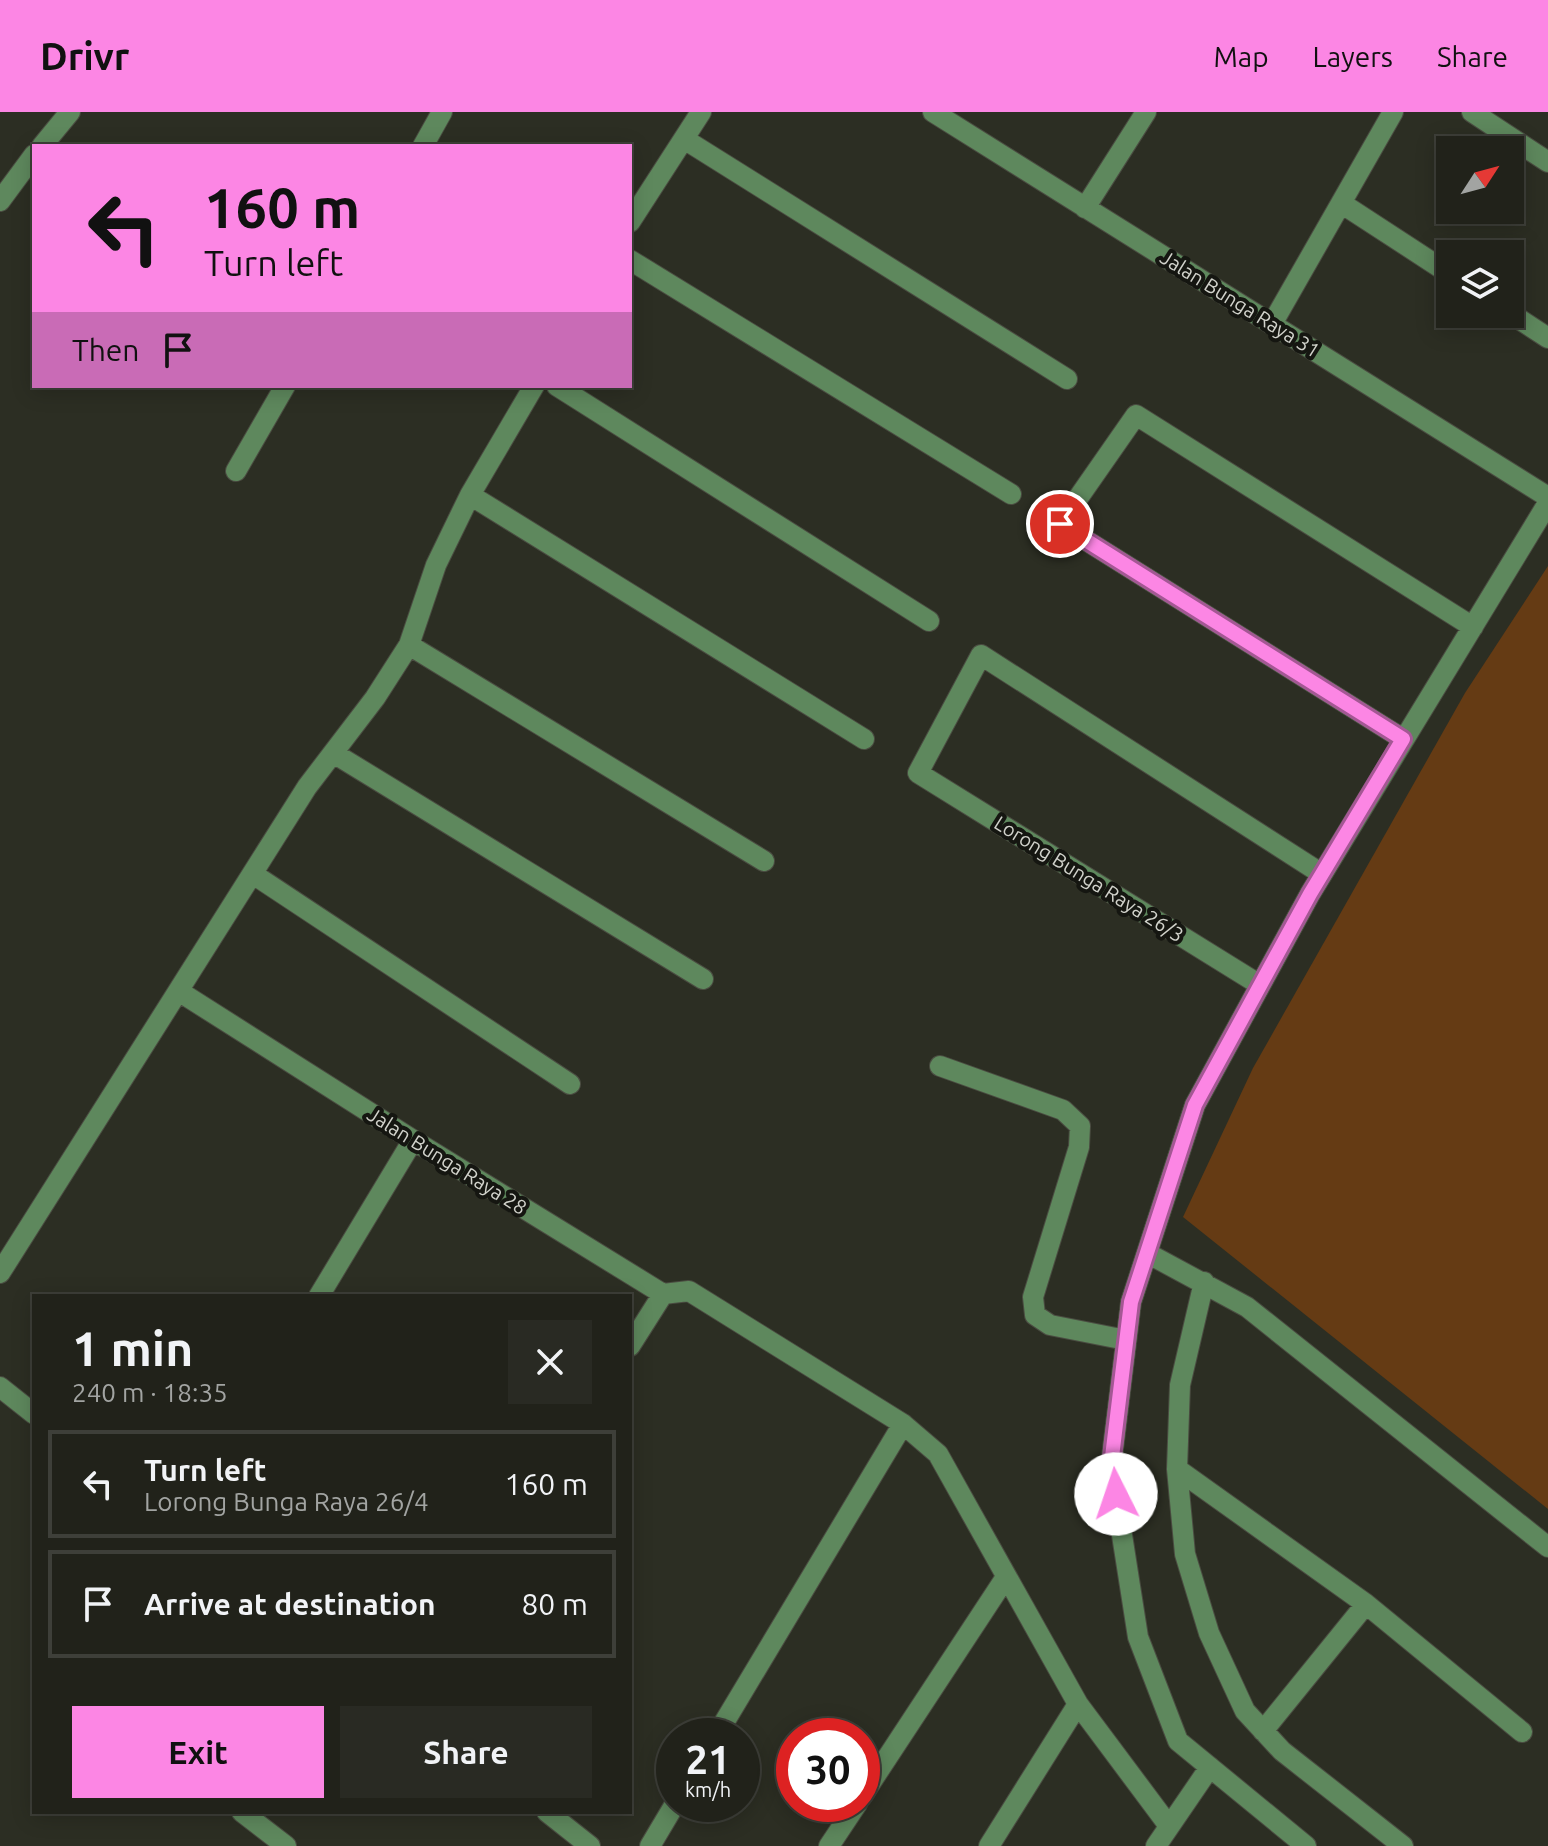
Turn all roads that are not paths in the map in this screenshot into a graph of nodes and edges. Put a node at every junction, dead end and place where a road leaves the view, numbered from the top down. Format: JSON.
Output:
{"nodes":[{"id":1,"x":70,"y":112,"type":"edge"},
{"id":2,"x":442,"y":112,"type":"edge"},
{"id":3,"x":701,"y":112,"type":"edge"},
{"id":4,"x":933,"y":112,"type":"edge"},
{"id":5,"x":1146,"y":112,"type":"edge"},
{"id":6,"x":1393,"y":112,"type":"edge"},
{"id":7,"x":1472,"y":112,"type":"edge"},
{"id":8,"x":684,"y":139,"type":"junction"},
{"id":9,"x":44,"y":144,"type":"edge"},
{"id":10,"x":424,"y":144,"type":"edge"},
{"id":11,"x":32,"y":158,"type":"edge"},
{"id":12,"x":1548,"y":162,"type":"edge"},
{"id":13,"x":0,"y":201,"type":"edge"},
{"id":14,"x":1341,"y":203,"type":"junction"},
{"id":15,"x":1085,"y":208,"type":"junction"},
{"id":16,"x":632,"y":219,"type":"edge"},
{"id":17,"x":632,"y":261,"type":"edge"},
{"id":18,"x":1436,"y":265,"type":"edge"},
{"id":19,"x":1524,"y":322,"type":"edge"},
{"id":20,"x":1272,"y":324,"type":"junction"},
{"id":21,"x":1548,"y":338,"type":"edge"},
{"id":22,"x":1067,"y":379,"type":"dead end"},
{"id":23,"x":284,"y":388,"type":"edge"},
{"id":24,"x":533,"y":388,"type":"edge"},
{"id":25,"x":560,"y":388,"type":"edge"},
{"id":26,"x":236,"y":471,"type":"dead end"},
{"id":27,"x":1011,"y":494,"type":"dead end"},
{"id":28,"x":470,"y":495,"type":"junction"},
{"id":29,"x":1548,"y":500,"type":"edge"},
{"id":30,"x":929,"y":621,"type":"dead end"},
{"id":31,"x":1473,"y":627,"type":"junction"},
{"id":32,"x":409,"y":645,"type":"junction"},
{"id":33,"x":864,"y":739,"type":"dead end"},
{"id":34,"x":1403,"y":739,"type":"junction"},
{"id":35,"x":335,"y":754,"type":"junction"},
{"id":36,"x":764,"y":861,"type":"dead end"},
{"id":37,"x":253,"y":874,"type":"junction"},
{"id":38,"x":1322,"y":874,"type":"junction"},
{"id":39,"x":703,"y":979,"type":"dead end"},
{"id":40,"x":1260,"y":985,"type":"junction"},
{"id":41,"x":180,"y":992,"type":"junction"},
{"id":42,"x":940,"y":1066,"type":"dead end"},
{"id":43,"x":570,"y":1084,"type":"dead end"},
{"id":44,"x":413,"y":1140,"type":"junction"},
{"id":45,"x":1147,"y":1253,"type":"junction"},
{"id":46,"x":0,"y":1273,"type":"edge"},
{"id":47,"x":1204,"y":1282,"type":"junction"},
{"id":48,"x":320,"y":1294,"type":"edge"},
{"id":49,"x":663,"y":1294,"type":"junction"},
{"id":50,"x":1126,"y":1340,"type":"junction"},
{"id":51,"x":632,"y":1343,"type":"edge"},
{"id":52,"x":0,"y":1387,"type":"edge"},
{"id":53,"x":32,"y":1412,"type":"edge"},
{"id":54,"x":903,"y":1424,"type":"junction"},
{"id":55,"x":1177,"y":1469,"type":"junction"},
{"id":56,"x":1548,"y":1547,"type":"edge"},
{"id":57,"x":1006,"y":1577,"type":"junction"},
{"id":58,"x":1366,"y":1604,"type":"junction"},
{"id":59,"x":1078,"y":1704,"type":"junction"},
{"id":60,"x":727,"y":1718,"type":"edge"},
{"id":61,"x":1263,"y":1731,"type":"junction"},
{"id":62,"x":1522,"y":1732,"type":"dead end"},
{"id":63,"x":1210,"y":1767,"type":"junction"},
{"id":64,"x":880,"y":1769,"type":"edge"},
{"id":65,"x":245,"y":1814,"type":"edge"},
{"id":66,"x":550,"y":1814,"type":"edge"},
{"id":67,"x":664,"y":1822,"type":"edge"},
{"id":68,"x":845,"y":1822,"type":"edge"},
{"id":69,"x":1169,"y":1826,"type":"junction"},
{"id":70,"x":286,"y":1846,"type":"edge"},
{"id":71,"x":590,"y":1846,"type":"edge"},
{"id":72,"x":650,"y":1846,"type":"edge"},
{"id":73,"x":829,"y":1846,"type":"edge"},
{"id":74,"x":989,"y":1846,"type":"edge"},
{"id":75,"x":1156,"y":1846,"type":"edge"},
{"id":76,"x":1306,"y":1846,"type":"edge"},
{"id":77,"x":1403,"y":1846,"type":"edge"}],
"edges":[{"from":1,"to":9,"type":"street"},
{"from":2,"to":10,"type":"street"},
{"from":3,"to":8,"type":"street"},
{"from":4,"to":15,"type":"street","name":"Jalan Bunga Raya 31"},
{"from":5,"to":15,"type":"street"},
{"from":6,"to":14,"type":"street"},
{"from":7,"to":12,"type":"street"},
{"from":8,"to":16,"type":"street"},
{"from":8,"to":22,"type":"street"},
{"from":11,"to":13,"type":"street"},
{"from":14,"to":18,"type":"street"},
{"from":14,"to":20,"type":"street"},
{"from":15,"to":20,"type":"street","name":"Jalan Bunga Raya 31"},
{"from":17,"to":27,"type":"street"},
{"from":19,"to":21,"type":"street"},
{"from":20,"to":29,"type":"street","name":"Jalan Bunga Raya 31"},
{"from":23,"to":26,"type":"street"},
{"from":24,"to":28,"type":"street"},
{"from":25,"to":30,"type":"street"},
{"from":28,"to":32,"type":"street"},
{"from":28,"to":33,"type":"street"},
{"from":29,"to":31,"type":"street"},
{"from":31,"to":34,"type":"street"},
{"from":31,"to":34,"type":"street"},
{"from":32,"to":35,"type":"street"},
{"from":32,"to":36,"type":"street"},
{"from":34,"to":38,"type":"street"},
{"from":35,"to":37,"type":"street"},
{"from":35,"to":39,"type":"street"},
{"from":37,"to":41,"type":"street"},
{"from":37,"to":43,"type":"street"},
{"from":38,"to":40,"type":"street"},
{"from":38,"to":40,"type":"street","name":"Lorong Bunga Raya 26/3"},
{"from":40,"to":45,"type":"street"},
{"from":41,"to":44,"type":"street","name":"Jalan Bunga Raya 28"},
{"from":41,"to":46,"type":"street"},
{"from":42,"to":50,"type":"street"},
{"from":44,"to":48,"type":"street"},
{"from":44,"to":49,"type":"street","name":"Jalan Bunga Raya 28"},
{"from":45,"to":47,"type":"street"},
{"from":45,"to":50,"type":"street"},
{"from":47,"to":55,"type":"street"},
{"from":47,"to":56,"type":"street"},
{"from":49,"to":51,"type":"street"},
{"from":49,"to":54,"type":"street"},
{"from":50,"to":63,"type":"street"},
{"from":52,"to":53,"type":"street"},
{"from":54,"to":57,"type":"street"},
{"from":54,"to":60,"type":"street"},
{"from":55,"to":58,"type":"street"},
{"from":55,"to":61,"type":"street"},
{"from":57,"to":59,"type":"street"},
{"from":57,"to":64,"type":"street"},
{"from":58,"to":61,"type":"street"},
{"from":58,"to":62,"type":"street"},
{"from":59,"to":69,"type":"street"},
{"from":59,"to":74,"type":"street"},
{"from":61,"to":77,"type":"street"},
{"from":63,"to":69,"type":"street"},
{"from":63,"to":76,"type":"street"},
{"from":65,"to":70,"type":"street"},
{"from":66,"to":71,"type":"street"},
{"from":67,"to":72,"type":"street"},
{"from":68,"to":73,"type":"street"},
{"from":69,"to":75,"type":"street"}]}
